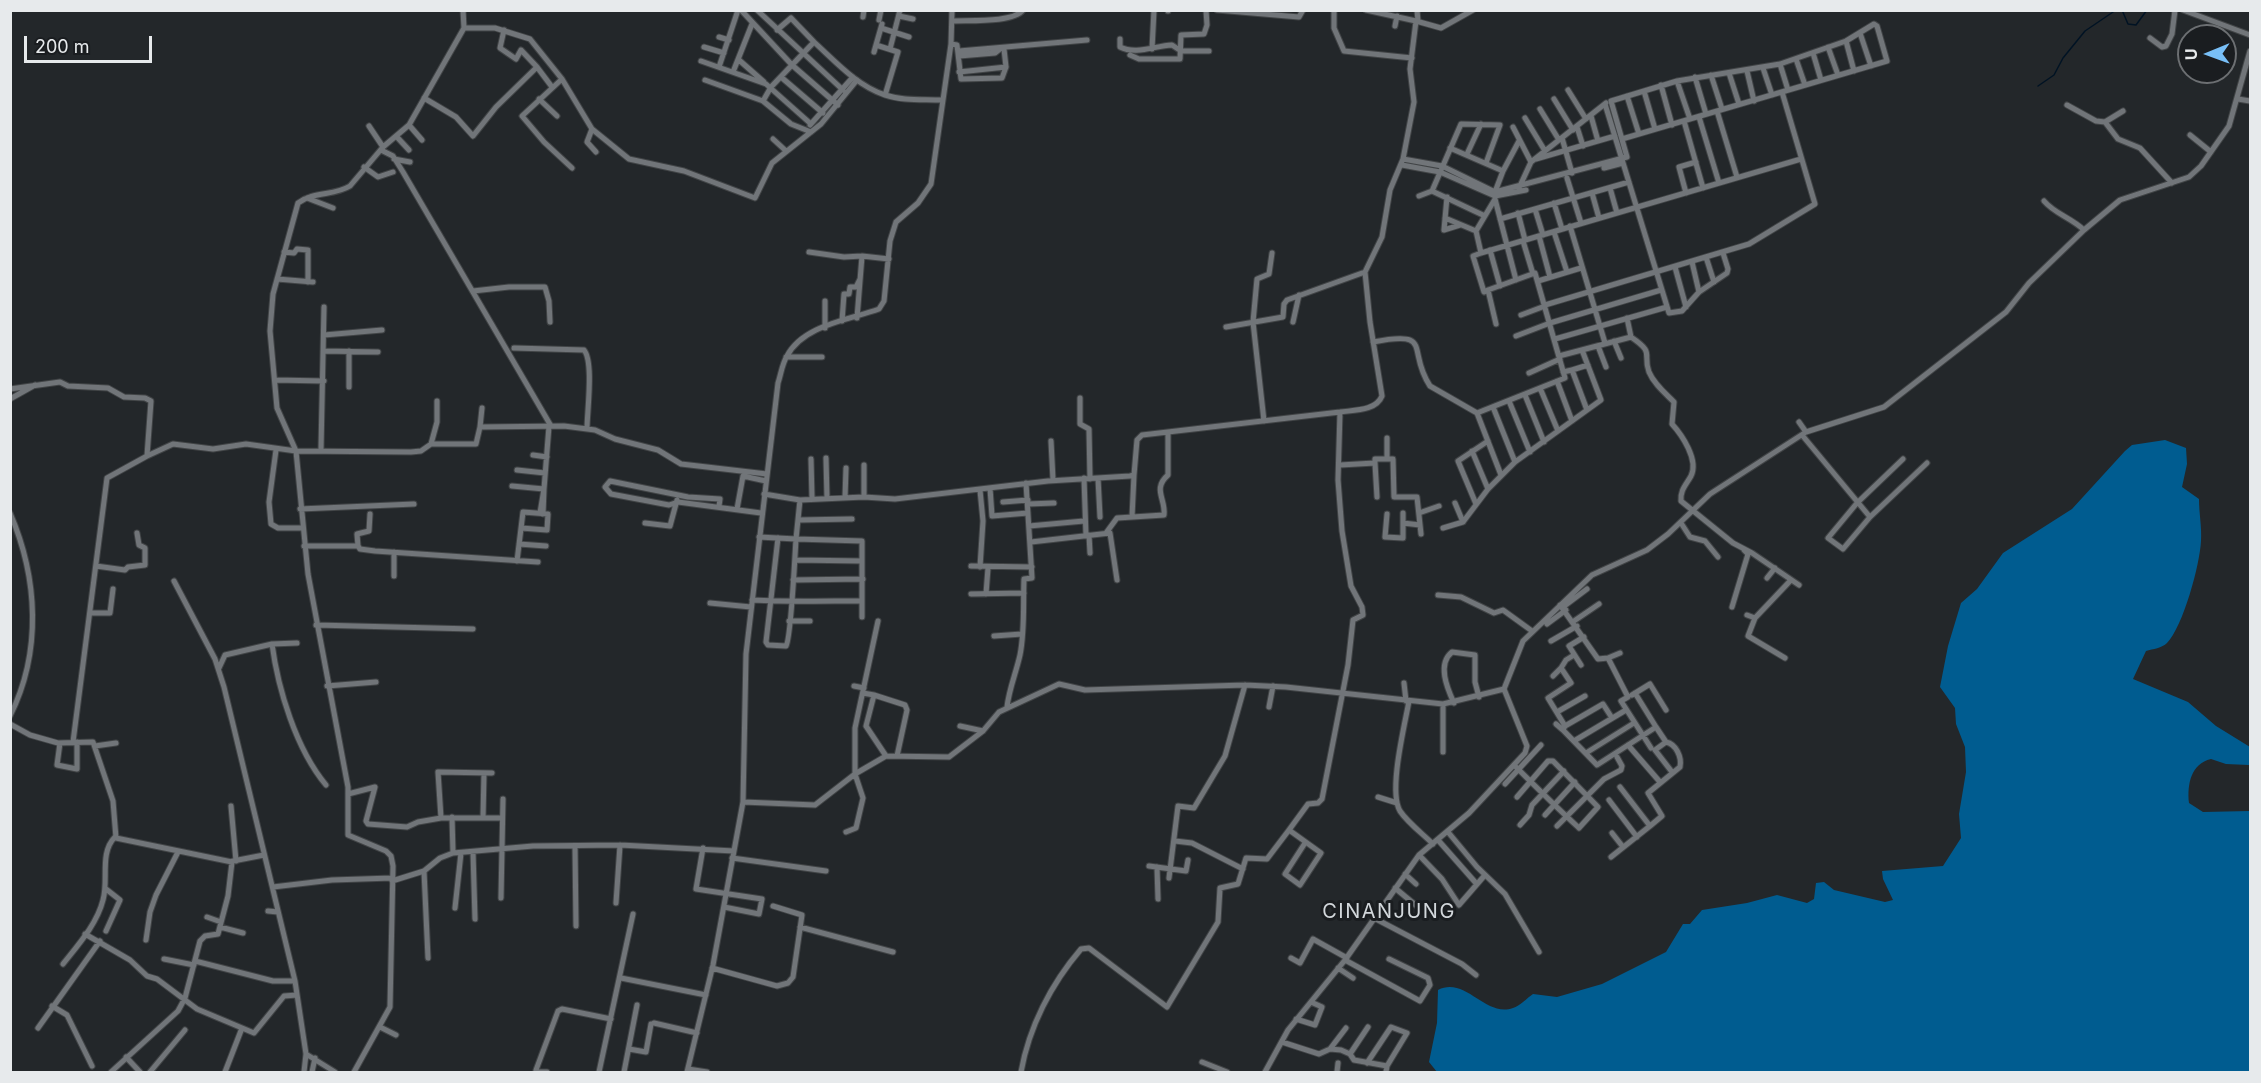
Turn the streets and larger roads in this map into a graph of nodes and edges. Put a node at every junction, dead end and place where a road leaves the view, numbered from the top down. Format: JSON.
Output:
{"nodes":[{"id":1,"x":463,"y":10,"type":"edge"},
{"id":2,"x":740,"y":10,"type":"edge"},
{"id":3,"x":757,"y":10,"type":"edge"},
{"id":4,"x":881,"y":10,"type":"edge"},
{"id":5,"x":952,"y":10,"type":"edge"},
{"id":6,"x":1023,"y":10,"type":"edge"},
{"id":7,"x":1154,"y":10,"type":"edge"},
{"id":8,"x":1206,"y":10,"type":"edge"},
{"id":9,"x":1217,"y":10,"type":"edge"},
{"id":10,"x":1303,"y":10,"type":"edge"},
{"id":11,"x":1334,"y":10,"type":"edge"},
{"id":12,"x":1366,"y":10,"type":"edge"},
{"id":13,"x":1417,"y":10,"type":"edge"},
{"id":14,"x":2175,"y":10,"type":"edge"},
{"id":15,"x":2183,"y":10,"type":"edge"},
{"id":16,"x":1235,"y":11,"type":"edge"},
{"id":17,"x":1471,"y":11,"type":"edge"},
{"id":18,"x":1380,"y":12,"type":"edge"},
{"id":19,"x":899,"y":13,"type":"edge"},
{"id":20,"x":1397,"y":16,"type":"junction"},
{"id":21,"x":913,"y":19,"type":"dead end"},
{"id":22,"x":952,"y":21,"type":"junction"},
{"id":23,"x":1417,"y":21,"type":"junction"},
{"id":24,"x":752,"y":24,"type":"junction"},
{"id":25,"x":880,"y":24,"type":"junction"},
{"id":26,"x":1395,"y":26,"type":"dead end"},
{"id":27,"x":464,"y":28,"type":"junction"},
{"id":28,"x":504,"y":30,"type":"junction"},
{"id":29,"x":777,"y":30,"type":"junction"},
{"id":30,"x":895,"y":32,"type":"junction"},
{"id":31,"x":1860,"y":33,"type":"junction"},
{"id":32,"x":2250,"y":35,"type":"edge"},
{"id":33,"x":720,"y":37,"type":"dead end"},
{"id":34,"x":909,"y":37,"type":"dead end"},
{"id":35,"x":2150,"y":38,"type":"dead end"},
{"id":36,"x":1120,"y":39,"type":"dead end"},
{"id":37,"x":729,"y":40,"type":"junction"},
{"id":38,"x":1087,"y":40,"type":"dead end"},
{"id":39,"x":1846,"y":40,"type":"junction"},
{"id":40,"x":814,"y":42,"type":"junction"},
{"id":41,"x":951,"y":44,"type":"junction"},
{"id":42,"x":876,"y":45,"type":"junction"},
{"id":43,"x":704,"y":46,"type":"dead end"},
{"id":44,"x":1828,"y":47,"type":"junction"},
{"id":45,"x":890,"y":49,"type":"junction"},
{"id":46,"x":1002,"y":49,"type":"junction"},
{"id":47,"x":1152,"y":49,"type":"junction"},
{"id":48,"x":1180,"y":51,"type":"junction"},
{"id":49,"x":1209,"y":51,"type":"dead end"},
{"id":50,"x":2250,"y":51,"type":"edge"},
{"id":51,"x":803,"y":52,"type":"junction"},
{"id":52,"x":874,"y":52,"type":"dead end"},
{"id":53,"x":724,"y":53,"type":"junction"},
{"id":54,"x":1813,"y":53,"type":"junction"},
{"id":55,"x":959,"y":54,"type":"junction"},
{"id":56,"x":1131,"y":55,"type":"dead end"},
{"id":57,"x":1412,"y":58,"type":"junction"},
{"id":58,"x":1796,"y":59,"type":"junction"},
{"id":59,"x":739,"y":60,"type":"junction"},
{"id":60,"x":701,"y":61,"type":"dead end"},
{"id":61,"x":1780,"y":64,"type":"junction"},
{"id":62,"x":792,"y":65,"type":"junction"},
{"id":63,"x":719,"y":66,"type":"junction"},
{"id":64,"x":1871,"y":66,"type":"junction"},
{"id":65,"x":537,"y":67,"type":"junction"},
{"id":66,"x":1005,"y":67,"type":"junction"},
{"id":67,"x":1763,"y":68,"type":"junction"},
{"id":68,"x":1747,"y":71,"type":"junction"},
{"id":69,"x":1854,"y":71,"type":"junction"},
{"id":70,"x":733,"y":72,"type":"junction"},
{"id":71,"x":959,"y":72,"type":"junction"},
{"id":72,"x":1729,"y":73,"type":"junction"},
{"id":73,"x":1711,"y":75,"type":"junction"},
{"id":74,"x":1838,"y":75,"type":"junction"},
{"id":75,"x":781,"y":77,"type":"junction"},
{"id":76,"x":1695,"y":77,"type":"junction"},
{"id":77,"x":562,"y":79,"type":"junction"},
{"id":78,"x":855,"y":79,"type":"junction"},
{"id":79,"x":705,"y":80,"type":"dead end"},
{"id":80,"x":1821,"y":80,"type":"junction"},
{"id":81,"x":1677,"y":81,"type":"junction"},
{"id":82,"x":1805,"y":85,"type":"junction"},
{"id":83,"x":769,"y":86,"type":"junction"},
{"id":84,"x":1661,"y":86,"type":"junction"},
{"id":85,"x":552,"y":87,"type":"junction"},
{"id":86,"x":843,"y":90,"type":"junction"},
{"id":87,"x":1568,"y":90,"type":"dead end"},
{"id":88,"x":1644,"y":91,"type":"junction"},
{"id":89,"x":1785,"y":91,"type":"junction"},
{"id":90,"x":886,"y":92,"type":"dead end"},
{"id":91,"x":1628,"y":96,"type":"junction"},
{"id":92,"x":1772,"y":96,"type":"junction"},
{"id":93,"x":424,"y":98,"type":"junction"},
{"id":94,"x":539,"y":99,"type":"junction"},
{"id":95,"x":1554,"y":99,"type":"dead end"},
{"id":96,"x":2238,"y":99,"type":"junction"},
{"id":97,"x":942,"y":100,"type":"junction"},
{"id":98,"x":2250,"y":100,"type":"edge"},
{"id":99,"x":763,"y":101,"type":"junction"},
{"id":100,"x":1754,"y":101,"type":"junction"},
{"id":101,"x":835,"y":103,"type":"junction"},
{"id":102,"x":1608,"y":103,"type":"junction"},
{"id":103,"x":1739,"y":104,"type":"junction"},
{"id":104,"x":2067,"y":105,"type":"dead end"},
{"id":105,"x":1540,"y":109,"type":"dead end"},
{"id":106,"x":1719,"y":110,"type":"junction"},
{"id":107,"x":2123,"y":111,"type":"dead end"},
{"id":108,"x":822,"y":113,"type":"junction"},
{"id":109,"x":557,"y":116,"type":"dead end"},
{"id":110,"x":1702,"y":116,"type":"junction"},
{"id":111,"x":1525,"y":118,"type":"dead end"},
{"id":112,"x":1588,"y":118,"type":"junction"},
{"id":113,"x":1687,"y":120,"type":"junction"},
{"id":114,"x":2104,"y":122,"type":"junction"},
{"id":115,"x":811,"y":124,"type":"junction"},
{"id":116,"x":1481,"y":124,"type":"junction"},
{"id":117,"x":1672,"y":124,"type":"junction"},
{"id":118,"x":409,"y":125,"type":"junction"},
{"id":119,"x":369,"y":126,"type":"dead end"},
{"id":120,"x":1513,"y":127,"type":"dead end"},
{"id":121,"x":1575,"y":128,"type":"junction"},
{"id":122,"x":592,"y":129,"type":"junction"},
{"id":123,"x":1655,"y":129,"type":"junction"},
{"id":124,"x":808,"y":131,"type":"junction"},
{"id":125,"x":1639,"y":134,"type":"junction"},
{"id":126,"x":2190,"y":135,"type":"dead end"},
{"id":127,"x":396,"y":136,"type":"junction"},
{"id":128,"x":1615,"y":136,"type":"junction"},
{"id":129,"x":773,"y":139,"type":"dead end"},
{"id":130,"x":1561,"y":139,"type":"junction"},
{"id":131,"x":1622,"y":139,"type":"junction"},
{"id":132,"x":422,"y":140,"type":"dead end"},
{"id":133,"x":1519,"y":141,"type":"junction"},
{"id":134,"x":1598,"y":141,"type":"junction"},
{"id":135,"x":1583,"y":146,"type":"junction"},
{"id":136,"x":382,"y":148,"type":"junction"},
{"id":137,"x":1450,"y":148,"type":"junction"},
{"id":138,"x":409,"y":150,"type":"dead end"},
{"id":139,"x":785,"y":150,"type":"junction"},
{"id":140,"x":1545,"y":151,"type":"junction"},
{"id":141,"x":1567,"y":151,"type":"junction"},
{"id":142,"x":596,"y":152,"type":"dead end"},
{"id":143,"x":2211,"y":152,"type":"junction"},
{"id":144,"x":1467,"y":154,"type":"junction"},
{"id":145,"x":394,"y":159,"type":"junction"},
{"id":146,"x":1801,"y":159,"type":"junction"},
{"id":147,"x":1533,"y":160,"type":"junction"},
{"id":148,"x":1622,"y":161,"type":"junction"},
{"id":149,"x":410,"y":162,"type":"dead end"},
{"id":150,"x":1402,"y":162,"type":"junction"},
{"id":151,"x":1696,"y":162,"type":"junction"},
{"id":152,"x":1486,"y":163,"type":"junction"},
{"id":153,"x":364,"y":167,"type":"junction"},
{"id":154,"x":572,"y":168,"type":"dead end"},
{"id":155,"x":1441,"y":169,"type":"junction"},
{"id":156,"x":1503,"y":171,"type":"junction"},
{"id":157,"x":393,"y":172,"type":"dead end"},
{"id":158,"x":1570,"y":176,"type":"junction"},
{"id":159,"x":1737,"y":177,"type":"junction"},
{"id":160,"x":1629,"y":182,"type":"junction"},
{"id":161,"x":1719,"y":183,"type":"junction"},
{"id":162,"x":2172,"y":183,"type":"junction"},
{"id":163,"x":1519,"y":188,"type":"junction"},
{"id":164,"x":1610,"y":188,"type":"junction"},
{"id":165,"x":1703,"y":188,"type":"junction"},
{"id":166,"x":1432,"y":191,"type":"junction"},
{"id":167,"x":1592,"y":193,"type":"junction"},
{"id":168,"x":1686,"y":193,"type":"junction"},
{"id":169,"x":1419,"y":196,"type":"dead end"},
{"id":170,"x":1495,"y":196,"type":"junction"},
{"id":171,"x":1447,"y":197,"type":"junction"},
{"id":172,"x":1574,"y":197,"type":"junction"},
{"id":173,"x":307,"y":198,"type":"junction"},
{"id":174,"x":2044,"y":201,"type":"dead end"},
{"id":175,"x":1554,"y":203,"type":"junction"},
{"id":176,"x":333,"y":208,"type":"dead end"},
{"id":177,"x":1638,"y":208,"type":"junction"},
{"id":178,"x":1535,"y":209,"type":"junction"},
{"id":179,"x":1518,"y":213,"type":"junction"},
{"id":180,"x":1617,"y":213,"type":"junction"},
{"id":181,"x":1485,"y":216,"type":"junction"},
{"id":182,"x":1445,"y":218,"type":"junction"},
{"id":183,"x":1599,"y":218,"type":"junction"},
{"id":184,"x":1500,"y":219,"type":"junction"},
{"id":185,"x":1581,"y":223,"type":"junction"},
{"id":186,"x":1460,"y":225,"type":"junction"},
{"id":187,"x":1570,"y":226,"type":"junction"},
{"id":188,"x":1562,"y":229,"type":"junction"},
{"id":189,"x":2084,"y":230,"type":"junction"},
{"id":190,"x":1476,"y":231,"type":"junction"},
{"id":191,"x":1554,"y":232,"type":"junction"},
{"id":192,"x":1541,"y":236,"type":"junction"},
{"id":193,"x":1524,"y":241,"type":"junction"},
{"id":194,"x":1507,"y":246,"type":"junction"},
{"id":195,"x":1490,"y":250,"type":"junction"},
{"id":196,"x":284,"y":252,"type":"junction"},
{"id":197,"x":809,"y":252,"type":"dead end"},
{"id":198,"x":1272,"y":253,"type":"dead end"},
{"id":199,"x":1481,"y":253,"type":"junction"},
{"id":200,"x":1723,"y":253,"type":"junction"},
{"id":201,"x":862,"y":256,"type":"junction"},
{"id":202,"x":1706,"y":257,"type":"junction"},
{"id":203,"x":889,"y":259,"type":"junction"},
{"id":204,"x":1692,"y":262,"type":"junction"},
{"id":205,"x":1675,"y":267,"type":"junction"},
{"id":206,"x":1581,"y":268,"type":"junction"},
{"id":207,"x":1365,"y":272,"type":"junction"},
{"id":208,"x":1567,"y":272,"type":"junction"},
{"id":209,"x":1657,"y":272,"type":"junction"},
{"id":210,"x":1533,"y":274,"type":"junction"},
{"id":211,"x":1550,"y":278,"type":"junction"},
{"id":212,"x":277,"y":279,"type":"junction"},
{"id":213,"x":861,"y":279,"type":"junction"},
{"id":214,"x":1516,"y":280,"type":"junction"},
{"id":215,"x":1538,"y":281,"type":"junction"},
{"id":216,"x":1713,"y":282,"type":"junction"},
{"id":217,"x":1500,"y":286,"type":"junction"},
{"id":218,"x":1488,"y":290,"type":"junction"},
{"id":219,"x":1589,"y":290,"type":"junction"},
{"id":220,"x":1661,"y":290,"type":"junction"},
{"id":221,"x":473,"y":291,"type":"junction"},
{"id":222,"x":1699,"y":292,"type":"junction"},
{"id":223,"x":1299,"y":296,"type":"junction"},
{"id":224,"x":825,"y":301,"type":"dead end"},
{"id":225,"x":1545,"y":304,"type":"junction"},
{"id":226,"x":324,"y":307,"type":"dead end"},
{"id":227,"x":1667,"y":307,"type":"junction"},
{"id":228,"x":1686,"y":307,"type":"junction"},
{"id":229,"x":1594,"y":309,"type":"junction"},
{"id":230,"x":1521,"y":315,"type":"dead end"},
{"id":231,"x":857,"y":318,"type":"junction"},
{"id":232,"x":1627,"y":318,"type":"junction"},
{"id":233,"x":842,"y":321,"type":"junction"},
{"id":234,"x":549,"y":322,"type":"dead end"},
{"id":235,"x":1253,"y":322,"type":"junction"},
{"id":236,"x":1293,"y":322,"type":"dead end"},
{"id":237,"x":1550,"y":322,"type":"junction"},
{"id":238,"x":1496,"y":324,"type":"dead end"},
{"id":239,"x":1599,"y":326,"type":"junction"},
{"id":240,"x":1226,"y":327,"type":"dead end"},
{"id":241,"x":825,"y":328,"type":"junction"},
{"id":242,"x":382,"y":330,"type":"dead end"},
{"id":243,"x":324,"y":335,"type":"junction"},
{"id":244,"x":1516,"y":336,"type":"dead end"},
{"id":245,"x":1631,"y":337,"type":"junction"},
{"id":246,"x":1555,"y":339,"type":"junction"},
{"id":247,"x":1614,"y":340,"type":"junction"},
{"id":248,"x":1373,"y":342,"type":"junction"},
{"id":249,"x":1605,"y":343,"type":"junction"},
{"id":250,"x":1598,"y":346,"type":"junction"},
{"id":251,"x":514,"y":348,"type":"dead end"},
{"id":252,"x":1582,"y":350,"type":"junction"},
{"id":253,"x":323,"y":351,"type":"junction"},
{"id":254,"x":349,"y":351,"type":"junction"},
{"id":255,"x":378,"y":352,"type":"dead end"},
{"id":256,"x":786,"y":357,"type":"junction"},
{"id":257,"x":822,"y":357,"type":"dead end"},
{"id":258,"x":1559,"y":358,"type":"junction"},
{"id":259,"x":1621,"y":358,"type":"dead end"},
{"id":260,"x":1588,"y":365,"type":"junction"},
{"id":261,"x":1606,"y":366,"type":"dead end"},
{"id":262,"x":1572,"y":370,"type":"junction"},
{"id":263,"x":1563,"y":372,"type":"junction"},
{"id":264,"x":1528,"y":374,"type":"dead end"},
{"id":265,"x":275,"y":380,"type":"junction"},
{"id":266,"x":324,"y":381,"type":"junction"},
{"id":267,"x":1557,"y":381,"type":"junction"},
{"id":268,"x":37,"y":385,"type":"junction"},
{"id":269,"x":350,"y":387,"type":"dead end"},
{"id":270,"x":1540,"y":388,"type":"junction"},
{"id":271,"x":10,"y":389,"type":"edge"},
{"id":272,"x":1525,"y":395,"type":"junction"},
{"id":273,"x":1080,"y":398,"type":"dead end"},
{"id":274,"x":10,"y":399,"type":"edge"},
{"id":275,"x":437,"y":401,"type":"dead end"},
{"id":276,"x":1509,"y":401,"type":"junction"},
{"id":277,"x":1492,"y":407,"type":"junction"},
{"id":278,"x":482,"y":408,"type":"dead end"},
{"id":279,"x":1587,"y":410,"type":"junction"},
{"id":280,"x":1340,"y":412,"type":"junction"},
{"id":281,"x":1477,"y":413,"type":"junction"},
{"id":282,"x":1264,"y":421,"type":"junction"},
{"id":283,"x":1572,"y":421,"type":"junction"},
{"id":284,"x":1799,"y":422,"type":"dead end"},
{"id":285,"x":550,"y":426,"type":"junction"},
{"id":286,"x":480,"y":427,"type":"junction"},
{"id":287,"x":587,"y":429,"type":"junction"},
{"id":288,"x":1558,"y":431,"type":"junction"},
{"id":289,"x":1167,"y":433,"type":"junction"},
{"id":290,"x":1804,"y":433,"type":"junction"},
{"id":291,"x":1387,"y":438,"type":"dead end"},
{"id":292,"x":1051,"y":441,"type":"dead end"},
{"id":293,"x":1488,"y":441,"type":"junction"},
{"id":294,"x":1544,"y":442,"type":"junction"},
{"id":295,"x":431,"y":444,"type":"junction"},
{"id":296,"x":321,"y":449,"type":"junction"},
{"id":297,"x":276,"y":450,"type":"junction"},
{"id":298,"x":296,"y":451,"type":"junction"},
{"id":299,"x":1472,"y":451,"type":"junction"},
{"id":300,"x":1530,"y":452,"type":"junction"},
{"id":301,"x":533,"y":455,"type":"dead end"},
{"id":302,"x":147,"y":456,"type":"junction"},
{"id":303,"x":547,"y":457,"type":"junction"},
{"id":304,"x":826,"y":458,"type":"dead end"},
{"id":305,"x":811,"y":459,"type":"dead end"},
{"id":306,"x":1388,"y":459,"type":"junction"},
{"id":307,"x":1903,"y":459,"type":"dead end"},
{"id":308,"x":1515,"y":462,"type":"junction"},
{"id":309,"x":1375,"y":463,"type":"junction"},
{"id":310,"x":1927,"y":463,"type":"dead end"},
{"id":311,"x":864,"y":465,"type":"dead end"},
{"id":312,"x":1340,"y":465,"type":"junction"},
{"id":313,"x":846,"y":468,"type":"dead end"},
{"id":314,"x":517,"y":470,"type":"dead end"},
{"id":315,"x":545,"y":473,"type":"junction"},
{"id":316,"x":1134,"y":475,"type":"junction"},
{"id":317,"x":1501,"y":475,"type":"junction"},
{"id":318,"x":766,"y":478,"type":"junction"},
{"id":319,"x":1087,"y":478,"type":"junction"},
{"id":320,"x":1098,"y":478,"type":"junction"},
{"id":321,"x":1053,"y":480,"type":"junction"},
{"id":322,"x":1026,"y":483,"type":"junction"},
{"id":323,"x":512,"y":486,"type":"dead end"},
{"id":324,"x":990,"y":488,"type":"junction"},
{"id":325,"x":544,"y":489,"type":"junction"},
{"id":326,"x":1488,"y":489,"type":"junction"},
{"id":327,"x":980,"y":490,"type":"junction"},
{"id":328,"x":672,"y":494,"type":"junction"},
{"id":329,"x":764,"y":494,"type":"junction"},
{"id":330,"x":864,"y":497,"type":"junction"},
{"id":331,"x":1377,"y":497,"type":"dead end"},
{"id":332,"x":812,"y":498,"type":"junction"},
{"id":333,"x":827,"y":498,"type":"junction"},
{"id":334,"x":845,"y":498,"type":"junction"},
{"id":335,"x":800,"y":500,"type":"junction"},
{"id":336,"x":678,"y":502,"type":"junction"},
{"id":337,"x":1003,"y":502,"type":"dead end"},
{"id":338,"x":1028,"y":502,"type":"junction"},
{"id":339,"x":1455,"y":502,"type":"dead end"},
{"id":340,"x":1054,"y":503,"type":"dead end"},
{"id":341,"x":414,"y":504,"type":"dead end"},
{"id":342,"x":1476,"y":504,"type":"junction"},
{"id":343,"x":1857,"y":504,"type":"junction"},
{"id":344,"x":719,"y":506,"type":"junction"},
{"id":345,"x":1439,"y":506,"type":"dead end"},
{"id":346,"x":300,"y":509,"type":"junction"},
{"id":347,"x":736,"y":509,"type":"junction"},
{"id":348,"x":1691,"y":512,"type":"junction"},
{"id":349,"x":10,"y":513,"type":"edge"},
{"id":350,"x":542,"y":513,"type":"junction"},
{"id":351,"x":761,"y":513,"type":"junction"},
{"id":352,"x":1028,"y":513,"type":"junction"},
{"id":353,"x":1403,"y":513,"type":"dead end"},
{"id":354,"x":1419,"y":513,"type":"junction"},
{"id":355,"x":370,"y":514,"type":"dead end"},
{"id":356,"x":1387,"y":514,"type":"dead end"},
{"id":357,"x":1100,"y":517,"type":"dead end"},
{"id":358,"x":1132,"y":517,"type":"junction"},
{"id":359,"x":1870,"y":517,"type":"junction"},
{"id":360,"x":852,"y":519,"type":"dead end"},
{"id":361,"x":799,"y":520,"type":"junction"},
{"id":362,"x":1084,"y":521,"type":"junction"},
{"id":363,"x":1462,"y":522,"type":"junction"},
{"id":364,"x":645,"y":523,"type":"dead end"},
{"id":365,"x":1403,"y":523,"type":"junction"},
{"id":366,"x":1681,"y":523,"type":"junction"},
{"id":367,"x":1420,"y":525,"type":"junction"},
{"id":368,"x":1029,"y":526,"type":"junction"},
{"id":369,"x":302,"y":528,"type":"junction"},
{"id":370,"x":521,"y":528,"type":"junction"},
{"id":371,"x":1443,"y":528,"type":"dead end"},
{"id":372,"x":137,"y":533,"type":"dead end"},
{"id":373,"x":1106,"y":533,"type":"junction"},
{"id":374,"x":1421,"y":534,"type":"dead end"},
{"id":375,"x":1087,"y":535,"type":"junction"},
{"id":376,"x":759,"y":537,"type":"junction"},
{"id":377,"x":778,"y":538,"type":"junction"},
{"id":378,"x":796,"y":539,"type":"junction"},
{"id":379,"x":1031,"y":542,"type":"junction"},
{"id":380,"x":519,"y":544,"type":"junction"},
{"id":381,"x":304,"y":546,"type":"junction"},
{"id":382,"x":358,"y":546,"type":"junction"},
{"id":383,"x":546,"y":546,"type":"dead end"},
{"id":384,"x":1744,"y":549,"type":"junction"},
{"id":385,"x":394,"y":552,"type":"junction"},
{"id":386,"x":1090,"y":552,"type":"dead end"},
{"id":387,"x":1718,"y":557,"type":"dead end"},
{"id":388,"x":795,"y":560,"type":"junction"},
{"id":389,"x":517,"y":561,"type":"junction"},
{"id":390,"x":862,"y":561,"type":"junction"},
{"id":391,"x":538,"y":562,"type":"dead end"},
{"id":392,"x":96,"y":566,"type":"junction"},
{"id":393,"x":971,"y":566,"type":"dead end"},
{"id":394,"x":980,"y":567,"type":"junction"},
{"id":395,"x":1032,"y":567,"type":"junction"},
{"id":396,"x":988,"y":568,"type":"junction"},
{"id":397,"x":1775,"y":568,"type":"junction"},
{"id":398,"x":394,"y":576,"type":"dead end"},
{"id":399,"x":1767,"y":578,"type":"dead end"},
{"id":400,"x":863,"y":579,"type":"junction"},
{"id":401,"x":793,"y":580,"type":"junction"},
{"id":402,"x":1117,"y":580,"type":"dead end"},
{"id":403,"x":1791,"y":580,"type":"junction"},
{"id":404,"x":174,"y":581,"type":"dead end"},
{"id":405,"x":1798,"y":585,"type":"dead end"},
{"id":406,"x":1587,"y":588,"type":"dead end"},
{"id":407,"x":113,"y":589,"type":"dead end"},
{"id":408,"x":1024,"y":593,"type":"junction"},
{"id":409,"x":971,"y":594,"type":"dead end"},
{"id":410,"x":986,"y":594,"type":"junction"},
{"id":411,"x":1438,"y":595,"type":"dead end"},
{"id":412,"x":771,"y":601,"type":"junction"},
{"id":413,"x":791,"y":601,"type":"junction"},
{"id":414,"x":862,"y":601,"type":"junction"},
{"id":415,"x":710,"y":603,"type":"dead end"},
{"id":416,"x":752,"y":603,"type":"junction"},
{"id":417,"x":1599,"y":604,"type":"dead end"},
{"id":418,"x":1563,"y":607,"type":"junction"},
{"id":419,"x":1732,"y":607,"type":"dead end"},
{"id":420,"x":90,"y":613,"type":"junction"},
{"id":421,"x":1747,"y":615,"type":"dead end"},
{"id":422,"x":862,"y":617,"type":"dead end"},
{"id":423,"x":1755,"y":618,"type":"junction"},
{"id":424,"x":789,"y":621,"type":"junction"},
{"id":425,"x":810,"y":621,"type":"dead end"},
{"id":426,"x":878,"y":621,"type":"dead end"},
{"id":427,"x":1576,"y":623,"type":"junction"},
{"id":428,"x":1547,"y":624,"type":"dead end"},
{"id":429,"x":316,"y":625,"type":"junction"},
{"id":430,"x":473,"y":629,"type":"dead end"},
{"id":431,"x":1532,"y":631,"type":"junction"},
{"id":432,"x":1022,"y":634,"type":"junction"},
{"id":433,"x":994,"y":636,"type":"dead end"},
{"id":434,"x":1584,"y":637,"type":"junction"},
{"id":435,"x":1551,"y":641,"type":"dead end"},
{"id":436,"x":297,"y":643,"type":"dead end"},
{"id":437,"x":272,"y":644,"type":"junction"},
{"id":438,"x":1620,"y":653,"type":"dead end"},
{"id":439,"x":1574,"y":655,"type":"junction"},
{"id":440,"x":1608,"y":658,"type":"junction"},
{"id":441,"x":1785,"y":658,"type":"dead end"},
{"id":442,"x":1581,"y":665,"type":"dead end"},
{"id":443,"x":219,"y":668,"type":"junction"},
{"id":444,"x":1561,"y":668,"type":"junction"},
{"id":445,"x":1553,"y":676,"type":"dead end"},
{"id":446,"x":376,"y":682,"type":"dead end"},
{"id":447,"x":1404,"y":682,"type":"dead end"},
{"id":448,"x":1245,"y":685,"type":"junction"},
{"id":449,"x":327,"y":686,"type":"junction"},
{"id":450,"x":854,"y":686,"type":"dead end"},
{"id":451,"x":1273,"y":686,"type":"junction"},
{"id":452,"x":1504,"y":689,"type":"junction"},
{"id":453,"x":864,"y":690,"type":"junction"},
{"id":454,"x":1341,"y":691,"type":"junction"},
{"id":455,"x":1635,"y":693,"type":"junction"},
{"id":456,"x":874,"y":695,"type":"junction"},
{"id":457,"x":1585,"y":696,"type":"dead end"},
{"id":458,"x":1479,"y":697,"type":"junction"},
{"id":459,"x":1628,"y":697,"type":"junction"},
{"id":460,"x":1408,"y":701,"type":"junction"},
{"id":461,"x":1454,"y":703,"type":"junction"},
{"id":462,"x":1443,"y":704,"type":"junction"},
{"id":463,"x":1007,"y":707,"type":"junction"},
{"id":464,"x":1269,"y":707,"type":"dead end"},
{"id":465,"x":1626,"y":710,"type":"junction"},
{"id":466,"x":1666,"y":710,"type":"dead end"},
{"id":467,"x":1557,"y":712,"type":"junction"},
{"id":468,"x":10,"y":716,"type":"edge"},
{"id":469,"x":1612,"y":718,"type":"junction"},
{"id":470,"x":10,"y":723,"type":"edge"},
{"id":471,"x":1556,"y":723,"type":"dead end"},
{"id":472,"x":1634,"y":723,"type":"junction"},
{"id":473,"x":960,"y":726,"type":"dead end"},
{"id":474,"x":1656,"y":727,"type":"junction"},
{"id":475,"x":1564,"y":728,"type":"junction"},
{"id":476,"x":983,"y":730,"type":"junction"},
{"id":477,"x":1642,"y":736,"type":"junction"},
{"id":478,"x":1574,"y":741,"type":"junction"},
{"id":479,"x":75,"y":742,"type":"junction"},
{"id":480,"x":1666,"y":742,"type":"junction"},
{"id":481,"x":60,"y":743,"type":"junction"},
{"id":482,"x":116,"y":743,"type":"dead end"},
{"id":483,"x":1541,"y":745,"type":"dead end"},
{"id":484,"x":95,"y":746,"type":"junction"},
{"id":485,"x":1628,"y":746,"type":"junction"},
{"id":486,"x":1651,"y":748,"type":"dead end"},
{"id":487,"x":1443,"y":752,"type":"dead end"},
{"id":488,"x":1586,"y":753,"type":"junction"},
{"id":489,"x":886,"y":756,"type":"junction"},
{"id":490,"x":897,"y":756,"type":"junction"},
{"id":491,"x":1617,"y":757,"type":"dead end"},
{"id":492,"x":1516,"y":767,"type":"junction"},
{"id":493,"x":1564,"y":771,"type":"junction"},
{"id":494,"x":1672,"y":772,"type":"junction"},
{"id":495,"x":484,"y":773,"type":"junction"},
{"id":496,"x":492,"y":773,"type":"dead end"},
{"id":497,"x":855,"y":774,"type":"junction"},
{"id":498,"x":1531,"y":781,"type":"junction"},
{"id":499,"x":1575,"y":782,"type":"junction"},
{"id":500,"x":1660,"y":782,"type":"junction"},
{"id":501,"x":1505,"y":784,"type":"dead end"},
{"id":502,"x":326,"y":785,"type":"dead end"},
{"id":503,"x":1620,"y":787,"type":"dead end"},
{"id":504,"x":348,"y":794,"type":"junction"},
{"id":505,"x":1543,"y":794,"type":"junction"},
{"id":506,"x":1588,"y":795,"type":"junction"},
{"id":507,"x":1377,"y":797,"type":"dead end"},
{"id":508,"x":1517,"y":797,"type":"dead end"},
{"id":509,"x":503,"y":800,"type":"dead end"},
{"id":510,"x":1609,"y":800,"type":"dead end"},
{"id":511,"x":743,"y":802,"type":"junction"},
{"id":512,"x":1397,"y":803,"type":"junction"},
{"id":513,"x":1554,"y":805,"type":"junction"},
{"id":514,"x":231,"y":806,"type":"dead end"},
{"id":515,"x":1545,"y":815,"type":"dead end"},
{"id":516,"x":1566,"y":816,"type":"junction"},
{"id":517,"x":452,"y":817,"type":"junction"},
{"id":518,"x":441,"y":818,"type":"junction"},
{"id":519,"x":483,"y":818,"type":"junction"},
{"id":520,"x":502,"y":818,"type":"junction"},
{"id":521,"x":1520,"y":825,"type":"dead end"},
{"id":522,"x":1557,"y":826,"type":"dead end"},
{"id":523,"x":1650,"y":826,"type":"junction"},
{"id":524,"x":1289,"y":830,"type":"junction"},
{"id":525,"x":846,"y":832,"type":"dead end"},
{"id":526,"x":1448,"y":832,"type":"junction"},
{"id":527,"x":1612,"y":832,"type":"dead end"},
{"id":528,"x":114,"y":837,"type":"junction"},
{"id":529,"x":1637,"y":837,"type":"junction"},
{"id":530,"x":1438,"y":840,"type":"junction"},
{"id":531,"x":1175,"y":842,"type":"junction"},
{"id":532,"x":1305,"y":843,"type":"junction"},
{"id":533,"x":1433,"y":844,"type":"junction"},
{"id":534,"x":620,"y":845,"type":"junction"},
{"id":535,"x":575,"y":846,"type":"junction"},
{"id":536,"x":1623,"y":847,"type":"junction"},
{"id":537,"x":703,"y":848,"type":"junction"},
{"id":538,"x":501,"y":851,"type":"junction"},
{"id":539,"x":734,"y":851,"type":"junction"},
{"id":540,"x":178,"y":852,"type":"junction"},
{"id":541,"x":473,"y":852,"type":"junction"},
{"id":542,"x":453,"y":853,"type":"junction"},
{"id":543,"x":461,"y":853,"type":"junction"},
{"id":544,"x":264,"y":855,"type":"junction"},
{"id":545,"x":1419,"y":855,"type":"junction"},
{"id":546,"x":1611,"y":857,"type":"dead end"},
{"id":547,"x":732,"y":858,"type":"junction"},
{"id":548,"x":1188,"y":860,"type":"dead end"},
{"id":549,"x":234,"y":861,"type":"junction"},
{"id":550,"x":1149,"y":866,"type":"dead end"},
{"id":551,"x":1157,"y":867,"type":"junction"},
{"id":552,"x":1170,"y":869,"type":"junction"},
{"id":553,"x":1243,"y":869,"type":"junction"},
{"id":554,"x":424,"y":871,"type":"junction"},
{"id":555,"x":826,"y":871,"type":"dead end"},
{"id":556,"x":1405,"y":874,"type":"junction"},
{"id":557,"x":1485,"y":875,"type":"junction"},
{"id":558,"x":1170,"y":878,"type":"dead end"},
{"id":559,"x":392,"y":880,"type":"junction"},
{"id":560,"x":1475,"y":882,"type":"dead end"},
{"id":561,"x":1416,"y":884,"type":"dead end"},
{"id":562,"x":105,"y":887,"type":"junction"},
{"id":563,"x":273,"y":887,"type":"junction"},
{"id":564,"x":1395,"y":888,"type":"junction"},
{"id":565,"x":727,"y":892,"type":"junction"},
{"id":566,"x":501,"y":898,"type":"dead end"},
{"id":567,"x":1158,"y":898,"type":"dead end"},
{"id":568,"x":616,"y":903,"type":"dead end"},
{"id":569,"x":773,"y":906,"type":"dead end"},
{"id":570,"x":724,"y":907,"type":"junction"},
{"id":571,"x":455,"y":908,"type":"dead end"},
{"id":572,"x":268,"y":911,"type":"dead end"},
{"id":573,"x":278,"y":912,"type":"junction"},
{"id":574,"x":1424,"y":912,"type":"dead end"},
{"id":575,"x":633,"y":914,"type":"dead end"},
{"id":576,"x":207,"y":918,"type":"dead end"},
{"id":577,"x":383,"y":918,"type":"dead end"},
{"id":578,"x":391,"y":918,"type":"junction"},
{"id":579,"x":1374,"y":918,"type":"junction"},
{"id":580,"x":475,"y":919,"type":"dead end"},
{"id":581,"x":221,"y":925,"type":"junction"},
{"id":582,"x":576,"y":926,"type":"dead end"},
{"id":583,"x":800,"y":927,"type":"junction"},
{"id":584,"x":106,"y":931,"type":"dead end"},
{"id":585,"x":243,"y":933,"type":"dead end"},
{"id":586,"x":85,"y":934,"type":"junction"},
{"id":587,"x":147,"y":940,"type":"dead end"},
{"id":588,"x":100,"y":941,"type":"junction"},
{"id":589,"x":893,"y":952,"type":"dead end"},
{"id":590,"x":1539,"y":952,"type":"dead end"},
{"id":591,"x":428,"y":958,"type":"dead end"},
{"id":592,"x":1291,"y":958,"type":"dead end"},
{"id":593,"x":164,"y":959,"type":"dead end"},
{"id":594,"x":1346,"y":959,"type":"junction"},
{"id":595,"x":1389,"y":959,"type":"dead end"},
{"id":596,"x":194,"y":963,"type":"junction"},
{"id":597,"x":63,"y":964,"type":"dead end"},
{"id":598,"x":712,"y":968,"type":"junction"},
{"id":599,"x":1338,"y":969,"type":"junction"},
{"id":600,"x":1476,"y":975,"type":"dead end"},
{"id":601,"x":621,"y":978,"type":"junction"},
{"id":602,"x":1353,"y":978,"type":"dead end"},
{"id":603,"x":295,"y":981,"type":"junction"},
{"id":604,"x":706,"y":994,"type":"junction"},
{"id":605,"x":297,"y":995,"type":"junction"},
{"id":606,"x":185,"y":998,"type":"junction"},
{"id":607,"x":1311,"y":1002,"type":"junction"},
{"id":608,"x":637,"y":1005,"type":"dead end"},
{"id":609,"x":52,"y":1006,"type":"junction"},
{"id":610,"x":611,"y":1019,"type":"junction"},
{"id":611,"x":1296,"y":1020,"type":"junction"},
{"id":612,"x":380,"y":1027,"type":"junction"},
{"id":613,"x":1368,"y":1027,"type":"dead end"},
{"id":614,"x":38,"y":1028,"type":"dead end"},
{"id":615,"x":242,"y":1028,"type":"junction"},
{"id":616,"x":1346,"y":1028,"type":"dead end"},
{"id":617,"x":184,"y":1030,"type":"dead end"},
{"id":618,"x":611,"y":1030,"type":"dead end"},
{"id":619,"x":697,"y":1033,"type":"junction"},
{"id":620,"x":396,"y":1035,"type":"dead end"},
{"id":621,"x":1282,"y":1042,"type":"junction"},
{"id":622,"x":629,"y":1049,"type":"junction"},
{"id":623,"x":1330,"y":1049,"type":"junction"},
{"id":624,"x":306,"y":1054,"type":"junction"},
{"id":625,"x":1350,"y":1054,"type":"junction"},
{"id":626,"x":126,"y":1057,"type":"junction"},
{"id":627,"x":315,"y":1058,"type":"junction"},
{"id":628,"x":1202,"y":1062,"type":"dead end"},
{"id":629,"x":1338,"y":1063,"type":"dead end"},
{"id":630,"x":1367,"y":1063,"type":"junction"},
{"id":631,"x":92,"y":1066,"type":"dead end"},
{"id":632,"x":1387,"y":1066,"type":"junction"},
{"id":633,"x":536,"y":1071,"type":"edge"},
{"id":634,"x":688,"y":1071,"type":"edge"},
{"id":635,"x":111,"y":1072,"type":"edge"},
{"id":636,"x":140,"y":1072,"type":"edge"},
{"id":637,"x":150,"y":1072,"type":"edge"},
{"id":638,"x":225,"y":1072,"type":"edge"},
{"id":639,"x":304,"y":1072,"type":"edge"},
{"id":640,"x":312,"y":1072,"type":"edge"},
{"id":641,"x":335,"y":1072,"type":"edge"},
{"id":642,"x":354,"y":1072,"type":"edge"},
{"id":643,"x":548,"y":1072,"type":"edge"},
{"id":644,"x":601,"y":1072,"type":"edge"},
{"id":645,"x":624,"y":1072,"type":"edge"},
{"id":646,"x":707,"y":1072,"type":"edge"},
{"id":647,"x":1022,"y":1072,"type":"edge"},
{"id":648,"x":1227,"y":1072,"type":"edge"},
{"id":649,"x":1265,"y":1072,"type":"edge"},
{"id":650,"x":1337,"y":1072,"type":"edge"},
{"id":651,"x":1386,"y":1072,"type":"edge"}],
"edges":[{"from":1,"to":27,"type":"street"},
{"from":2,"to":24,"type":"street"},
{"from":2,"to":37,"type":"street"},
{"from":3,"to":29,"type":"street"},
{"from":4,"to":25,"type":"street"},
{"from":5,"to":22,"type":"street"},
{"from":6,"to":22,"type":"street"},
{"from":7,"to":47,"type":"street"},
{"from":8,"to":48,"type":"street"},
{"from":9,"to":16,"type":"street"},
{"from":10,"to":16,"type":"street"},
{"from":11,"to":57,"type":"street"},
{"from":12,"to":18,"type":"street"},
{"from":13,"to":23,"type":"street"},
{"from":14,"to":35,"type":"street"},
{"from":15,"to":32,"type":"street"},
{"from":17,"to":23,"type":"street"},
{"from":18,"to":20,"type":"street"},
{"from":19,"to":21,"type":"street"},
{"from":19,"to":30,"type":"street"},
{"from":20,"to":23,"type":"street"},
{"from":20,"to":26,"type":"street"},
{"from":22,"to":41,"type":"street"},
{"from":23,"to":57,"type":"street"},
{"from":24,"to":59,"type":"street"},
{"from":24,"to":62,"type":"street"},
{"from":25,"to":30,"type":"street"},
{"from":25,"to":42,"type":"street"},
{"from":27,"to":28,"type":"street"},
{"from":27,"to":93,"type":"street"},
{"from":28,"to":65,"type":"street"},
{"from":28,"to":77,"type":"street"},
{"from":29,"to":40,"type":"street"},
{"from":29,"to":51,"type":"street"},
{"from":30,"to":34,"type":"street"},
{"from":30,"to":45,"type":"street"},
{"from":31,"to":39,"type":"street"},
{"from":31,"to":64,"type":"street"},
{"from":31,"to":64,"type":"street"},
{"from":33,"to":37,"type":"street"},
{"from":36,"to":47,"type":"street"},
{"from":37,"to":53,"type":"street"},
{"from":38,"to":46,"type":"street"},
{"from":39,"to":44,"type":"street"},
{"from":39,"to":69,"type":"street"},
{"from":40,"to":51,"type":"street"},
{"from":40,"to":78,"type":"street"},
{"from":41,"to":55,"type":"street"},
{"from":41,"to":97,"type":"street"},
{"from":42,"to":45,"type":"street"},
{"from":42,"to":52,"type":"street"},
{"from":43,"to":53,"type":"street"},
{"from":44,"to":54,"type":"street"},
{"from":44,"to":74,"type":"street"},
{"from":45,"to":90,"type":"street"},
{"from":46,"to":55,"type":"street"},
{"from":46,"to":66,"type":"street"},
{"from":47,"to":48,"type":"street"},
{"from":48,"to":49,"type":"street"},
{"from":48,"to":56,"type":"street"},
{"from":50,"to":96,"type":"street"},
{"from":51,"to":62,"type":"street"},
{"from":51,"to":86,"type":"street"},
{"from":53,"to":63,"type":"street"},
{"from":54,"to":58,"type":"street"},
{"from":54,"to":80,"type":"street"},
{"from":55,"to":71,"type":"street"},
{"from":57,"to":150,"type":"street"},
{"from":58,"to":61,"type":"street"},
{"from":58,"to":82,"type":"street"},
{"from":59,"to":70,"type":"street"},
{"from":59,"to":83,"type":"street"},
{"from":60,"to":63,"type":"street"},
{"from":61,"to":67,"type":"street"},
{"from":61,"to":89,"type":"street"},
{"from":62,"to":75,"type":"street"},
{"from":62,"to":101,"type":"street"},
{"from":63,"to":70,"type":"street"},
{"from":64,"to":69,"type":"street"},
{"from":65,"to":85,"type":"street"},
{"from":65,"to":93,"type":"street"},
{"from":66,"to":71,"type":"street"},
{"from":66,"to":71,"type":"street"},
{"from":67,"to":68,"type":"street"},
{"from":67,"to":92,"type":"street"},
{"from":68,"to":72,"type":"street"},
{"from":68,"to":100,"type":"street"},
{"from":69,"to":74,"type":"street"},
{"from":70,"to":83,"type":"street"},
{"from":72,"to":73,"type":"street"},
{"from":72,"to":103,"type":"street"},
{"from":73,"to":76,"type":"street"},
{"from":73,"to":106,"type":"street"},
{"from":74,"to":80,"type":"street"},
{"from":75,"to":83,"type":"street"},
{"from":75,"to":108,"type":"street"},
{"from":76,"to":81,"type":"street"},
{"from":76,"to":110,"type":"street"},
{"from":77,"to":85,"type":"street"},
{"from":77,"to":122,"type":"street"},
{"from":78,"to":86,"type":"street"},
{"from":78,"to":97,"type":"street"},
{"from":78,"to":101,"type":"street"},
{"from":79,"to":99,"type":"street"},
{"from":80,"to":82,"type":"street"},
{"from":81,"to":84,"type":"street"},
{"from":81,"to":113,"type":"street"},
{"from":82,"to":89,"type":"street"},
{"from":83,"to":99,"type":"street"},
{"from":83,"to":115,"type":"street"},
{"from":84,"to":88,"type":"street"},
{"from":84,"to":117,"type":"street"},
{"from":85,"to":94,"type":"street"},
{"from":86,"to":101,"type":"street"},
{"from":87,"to":112,"type":"street"},
{"from":88,"to":91,"type":"street"},
{"from":88,"to":123,"type":"street"},
{"from":89,"to":92,"type":"street"},
{"from":89,"to":146,"type":"street"},
{"from":91,"to":102,"type":"street"},
{"from":91,"to":125,"type":"street"},
{"from":92,"to":100,"type":"street"},
{"from":93,"to":118,"type":"street"},
{"from":94,"to":109,"type":"street"},
{"from":94,"to":154,"type":"street"},
{"from":95,"to":121,"type":"street"},
{"from":96,"to":98,"type":"street"},
{"from":96,"to":143,"type":"street"},
{"from":97,"to":203,"type":"street"},
{"from":99,"to":124,"type":"street"},
{"from":100,"to":103,"type":"street"},
{"from":101,"to":108,"type":"street"},
{"from":101,"to":124,"type":"street"},
{"from":102,"to":112,"type":"street"},
{"from":102,"to":128,"type":"street"},
{"from":102,"to":131,"type":"street"},
{"from":103,"to":106,"type":"street"},
{"from":104,"to":114,"type":"street"},
{"from":105,"to":130,"type":"street"},
{"from":106,"to":110,"type":"street"},
{"from":106,"to":159,"type":"street"},
{"from":107,"to":114,"type":"street"},
{"from":108,"to":115,"type":"street"},
{"from":110,"to":113,"type":"street"},
{"from":110,"to":161,"type":"street"},
{"from":111,"to":140,"type":"street"},
{"from":112,"to":121,"type":"street"},
{"from":112,"to":134,"type":"street"},
{"from":113,"to":117,"type":"street"},
{"from":113,"to":151,"type":"street"},
{"from":114,"to":162,"type":"street"},
{"from":115,"to":124,"type":"street"},
{"from":116,"to":137,"type":"street"},
{"from":116,"to":144,"type":"street"},
{"from":116,"to":152,"type":"street"},
{"from":117,"to":123,"type":"street"},
{"from":118,"to":127,"type":"street"},
{"from":118,"to":132,"type":"street"},
{"from":119,"to":136,"type":"street"},
{"from":120,"to":133,"type":"street"},
{"from":121,"to":130,"type":"street"},
{"from":121,"to":135,"type":"street"},
{"from":122,"to":139,"type":"street"},
{"from":122,"to":142,"type":"street"},
{"from":123,"to":125,"type":"street"},
{"from":124,"to":139,"type":"street"},
{"from":125,"to":131,"type":"street"},
{"from":126,"to":143,"type":"street"},
{"from":127,"to":136,"type":"street"},
{"from":127,"to":138,"type":"street"},
{"from":128,"to":134,"type":"street"},
{"from":128,"to":148,"type":"street"},
{"from":129,"to":139,"type":"street"},
{"from":130,"to":140,"type":"street"},
{"from":130,"to":141,"type":"street"},
{"from":131,"to":148,"type":"street"},
{"from":133,"to":147,"type":"street"},
{"from":133,"to":156,"type":"street"},
{"from":134,"to":135,"type":"street"},
{"from":135,"to":141,"type":"street"},
{"from":136,"to":145,"type":"street"},
{"from":136,"to":153,"type":"street"},
{"from":137,"to":144,"type":"street"},
{"from":137,"to":155,"type":"street"},
{"from":140,"to":147,"type":"street"},
{"from":141,"to":147,"type":"street"},
{"from":141,"to":158,"type":"street"},
{"from":143,"to":162,"type":"street"},
{"from":144,"to":152,"type":"street"},
{"from":145,"to":149,"type":"street"},
{"from":145,"to":221,"type":"street"},
{"from":146,"to":159,"type":"street"},
{"from":146,"to":200,"type":"street"},
{"from":147,"to":163,"type":"street"},
{"from":148,"to":158,"type":"street"},
{"from":148,"to":160,"type":"street"},
{"from":150,"to":155,"type":"street"},
{"from":150,"to":207,"type":"street"},
{"from":151,"to":165,"type":"street"},
{"from":151,"to":168,"type":"street"},
{"from":152,"to":156,"type":"street"},
{"from":153,"to":157,"type":"street"},
{"from":153,"to":173,"type":"street"},
{"from":155,"to":166,"type":"street"},
{"from":155,"to":170,"type":"street"},
{"from":156,"to":170,"type":"street"},
{"from":158,"to":163,"type":"street"},
{"from":158,"to":170,"type":"street"},
{"from":158,"to":172,"type":"street"},
{"from":159,"to":161,"type":"street"},
{"from":160,"to":164,"type":"street"},
{"from":160,"to":177,"type":"street"},
{"from":161,"to":165,"type":"street"},
{"from":162,"to":189,"type":"street"},
{"from":163,"to":170,"type":"street"},
{"from":164,"to":167,"type":"street"},
{"from":164,"to":180,"type":"street"},
{"from":165,"to":168,"type":"street"},
{"from":166,"to":169,"type":"street"},
{"from":166,"to":171,"type":"street"},
{"from":167,"to":172,"type":"street"},
{"from":167,"to":183,"type":"street"},
{"from":168,"to":177,"type":"street"},
{"from":170,"to":181,"type":"street"},
{"from":170,"to":184,"type":"street"},
{"from":171,"to":181,"type":"street"},
{"from":171,"to":182,"type":"street"},
{"from":172,"to":175,"type":"street"},
{"from":172,"to":185,"type":"street"},
{"from":173,"to":176,"type":"street"},
{"from":173,"to":196,"type":"street"},
{"from":174,"to":189,"type":"street"},
{"from":175,"to":178,"type":"street"},
{"from":175,"to":188,"type":"street"},
{"from":177,"to":180,"type":"street"},
{"from":177,"to":209,"type":"street"},
{"from":178,"to":179,"type":"street"},
{"from":178,"to":192,"type":"street"},
{"from":179,"to":184,"type":"street"},
{"from":179,"to":193,"type":"street"},
{"from":180,"to":183,"type":"street"},
{"from":181,"to":190,"type":"street"},
{"from":182,"to":186,"type":"street"},
{"from":182,"to":186,"type":"street"},
{"from":183,"to":185,"type":"street"},
{"from":184,"to":194,"type":"street"},
{"from":185,"to":187,"type":"street"},
{"from":186,"to":190,"type":"street"},
{"from":187,"to":188,"type":"street"},
{"from":187,"to":206,"type":"street"},
{"from":188,"to":191,"type":"street"},
{"from":189,"to":290,"type":"street"},
{"from":190,"to":199,"type":"street"},
{"from":191,"to":192,"type":"street"},
{"from":191,"to":208,"type":"street"},
{"from":192,"to":193,"type":"street"},
{"from":192,"to":211,"type":"street"},
{"from":193,"to":194,"type":"street"},
{"from":193,"to":210,"type":"street"},
{"from":194,"to":195,"type":"street"},
{"from":194,"to":214,"type":"street"},
{"from":195,"to":199,"type":"street"},
{"from":195,"to":217,"type":"street"},
{"from":196,"to":212,"type":"street"},
{"from":196,"to":212,"type":"street"},
{"from":197,"to":201,"type":"street"},
{"from":198,"to":235,"type":"street"},
{"from":199,"to":218,"type":"street"},
{"from":200,"to":202,"type":"street"},
{"from":200,"to":216,"type":"street"},
{"from":201,"to":203,"type":"street"},
{"from":201,"to":213,"type":"street"},
{"from":202,"to":204,"type":"street"},
{"from":202,"to":216,"type":"street"},
{"from":203,"to":231,"type":"street"},
{"from":204,"to":205,"type":"street"},
{"from":204,"to":222,"type":"street"},
{"from":205,"to":209,"type":"street"},
{"from":205,"to":228,"type":"street"},
{"from":206,"to":208,"type":"street"},
{"from":206,"to":219,"type":"street"},
{"from":207,"to":223,"type":"street"},
{"from":207,"to":248,"type":"street"},
{"from":208,"to":211,"type":"street"},
{"from":209,"to":219,"type":"street"},
{"from":209,"to":220,"type":"street"},
{"from":210,"to":214,"type":"street"},
{"from":210,"to":215,"type":"street"},
{"from":211,"to":215,"type":"street"},
{"from":212,"to":265,"type":"street"},
{"from":213,"to":231,"type":"street"},
{"from":213,"to":233,"type":"street"},
{"from":214,"to":217,"type":"street"},
{"from":215,"to":225,"type":"street"},
{"from":216,"to":222,"type":"street"},
{"from":217,"to":218,"type":"street"},
{"from":218,"to":238,"type":"street"},
{"from":219,"to":225,"type":"street"},
{"from":219,"to":229,"type":"street"},
{"from":220,"to":227,"type":"street"},
{"from":220,"to":229,"type":"street"},
{"from":221,"to":234,"type":"street"},
{"from":221,"to":285,"type":"street"},
{"from":222,"to":228,"type":"street"},
{"from":223,"to":235,"type":"street"},
{"from":223,"to":236,"type":"street"},
{"from":224,"to":241,"type":"street"},
{"from":225,"to":230,"type":"street"},
{"from":225,"to":237,"type":"street"},
{"from":226,"to":243,"type":"street"},
{"from":227,"to":228,"type":"street"},
{"from":227,"to":232,"type":"street"},
{"from":229,"to":237,"type":"street"},
{"from":229,"to":239,"type":"street"},
{"from":231,"to":233,"type":"street"},
{"from":232,"to":239,"type":"street"},
{"from":232,"to":245,"type":"street"},
{"from":233,"to":241,"type":"street"},
{"from":235,"to":240,"type":"street"},
{"from":235,"to":282,"type":"street"},
{"from":237,"to":244,"type":"street"},
{"from":237,"to":246,"type":"street"},
{"from":239,"to":246,"type":"street"},
{"from":239,"to":249,"type":"street"},
{"from":241,"to":256,"type":"street"},
{"from":242,"to":243,"type":"street"},
{"from":243,"to":253,"type":"street"},
{"from":245,"to":247,"type":"street"},
{"from":245,"to":348,"type":"street"},
{"from":246,"to":258,"type":"street"},
{"from":247,"to":249,"type":"street"},
{"from":247,"to":259,"type":"street"},
{"from":248,"to":280,"type":"street"},
{"from":248,"to":281,"type":"street"},
{"from":249,"to":250,"type":"street"},
{"from":250,"to":252,"type":"street"},
{"from":250,"to":261,"type":"street"},
{"from":251,"to":287,"type":"street"},
{"from":252,"to":258,"type":"street"},
{"from":252,"to":260,"type":"street"},
{"from":253,"to":254,"type":"street"},
{"from":253,"to":266,"type":"street"},
{"from":254,"to":255,"type":"street"},
{"from":254,"to":269,"type":"street"},
{"from":256,"to":257,"type":"street"},
{"from":256,"to":318,"type":"street"},
{"from":258,"to":263,"type":"street"},
{"from":258,"to":264,"type":"street"},
{"from":260,"to":262,"type":"street"},
{"from":260,"to":279,"type":"street"},
{"from":262,"to":263,"type":"street"},
{"from":262,"to":279,"type":"street"},
{"from":263,"to":267,"type":"street"},
{"from":265,"to":266,"type":"street"},
{"from":265,"to":298,"type":"street"},
{"from":266,"to":296,"type":"street"},
{"from":267,"to":270,"type":"street"},
{"from":267,"to":283,"type":"street"},
{"from":268,"to":271,"type":"street"},
{"from":268,"to":274,"type":"street"},
{"from":268,"to":302,"type":"street"},
{"from":270,"to":272,"type":"street"},
{"from":270,"to":288,"type":"street"},
{"from":272,"to":276,"type":"street"},
{"from":272,"to":294,"type":"street"},
{"from":273,"to":319,"type":"street"},
{"from":275,"to":295,"type":"street"},
{"from":276,"to":277,"type":"street"},
{"from":276,"to":300,"type":"street"},
{"from":277,"to":281,"type":"street"},
{"from":277,"to":308,"type":"street"},
{"from":278,"to":286,"type":"street"},
{"from":279,"to":283,"type":"street"},
{"from":280,"to":282,"type":"street"},
{"from":280,"to":312,"type":"street"},
{"from":281,"to":293,"type":"street"},
{"from":282,"to":289,"type":"street"},
{"from":283,"to":288,"type":"street"},
{"from":284,"to":290,"type":"street"},
{"from":285,"to":286,"type":"street"},
{"from":285,"to":287,"type":"street"},
{"from":285,"to":303,"type":"street"},
{"from":286,"to":295,"type":"street"},
{"from":287,"to":318,"type":"street"},
{"from":288,"to":294,"type":"street"},
{"from":289,"to":316,"type":"street"},
{"from":289,"to":358,"type":"street"},
{"from":290,"to":343,"type":"street"},
{"from":290,"to":348,"type":"street"},
{"from":291,"to":306,"type":"street"},
{"from":292,"to":321,"type":"street"},
{"from":293,"to":299,"type":"street"},
{"from":293,"to":317,"type":"street"},
{"from":294,"to":300,"type":"street"},
{"from":295,"to":296,"type":"street"},
{"from":296,"to":298,"type":"street"},
{"from":297,"to":298,"type":"street"},
{"from":297,"to":302,"type":"street"},
{"from":297,"to":369,"type":"street"},
{"from":298,"to":346,"type":"street"},
{"from":299,"to":326,"type":"street"},
{"from":299,"to":342,"type":"street"},
{"from":300,"to":308,"type":"street"},
{"from":301,"to":303,"type":"street"},
{"from":302,"to":392,"type":"street"},
{"from":303,"to":315,"type":"street"},
{"from":304,"to":333,"type":"street"},
{"from":305,"to":332,"type":"street"},
{"from":306,"to":309,"type":"street"},
{"from":306,"to":354,"type":"street"},
{"from":307,"to":343,"type":"street"},
{"from":308,"to":317,"type":"street"},
{"from":309,"to":312,"type":"street"},
{"from":309,"to":331,"type":"street"},
{"from":310,"to":359,"type":"street"},
{"from":311,"to":330,"type":"street"},
{"from":312,"to":454,"type":"street"},
{"from":313,"to":334,"type":"street"},
{"from":314,"to":315,"type":"street"},
{"from":315,"to":325,"type":"street"},
{"from":316,"to":320,"type":"street"},
{"from":316,"to":358,"type":"street"},
{"from":317,"to":326,"type":"street"},
{"from":318,"to":329,"type":"street"},
{"from":318,"to":347,"type":"street"},
{"from":319,"to":320,"type":"street"},
{"from":319,"to":321,"type":"street"},
{"from":319,"to":362,"type":"street"},
{"from":320,"to":357,"type":"street"},
{"from":321,"to":322,"type":"street"},
{"from":322,"to":324,"type":"street"},
{"from":322,"to":338,"type":"street"},
{"from":323,"to":325,"type":"street"},
{"from":324,"to":327,"type":"street"},
{"from":324,"to":352,"type":"street"},
{"from":325,"to":350,"type":"street"},
{"from":326,"to":342,"type":"street"},
{"from":327,"to":330,"type":"street"},
{"from":327,"to":394,"type":"street"},
{"from":328,"to":336,"type":"street"},
{"from":328,"to":336,"type":"street"},
{"from":328,"to":344,"type":"street"},
{"from":329,"to":335,"type":"street"},
{"from":329,"to":351,"type":"street"},
{"from":330,"to":334,"type":"street"},
{"from":332,"to":333,"type":"street"},
{"from":332,"to":335,"type":"street"},
{"from":333,"to":334,"type":"street"},
{"from":335,"to":361,"type":"street"},
{"from":336,"to":344,"type":"street"},
{"from":336,"to":364,"type":"street"},
{"from":337,"to":338,"type":"street"},
{"from":338,"to":340,"type":"street"},
{"from":338,"to":352,"type":"street"},
{"from":339,"to":363,"type":"street"},
{"from":341,"to":346,"type":"street"},
{"from":342,"to":363,"type":"street"},
{"from":343,"to":359,"type":"street"},
{"from":343,"to":359,"type":"street"},
{"from":344,"to":347,"type":"street"},
{"from":345,"to":354,"type":"street"},
{"from":346,"to":369,"type":"street"},
{"from":347,"to":351,"type":"street"},
{"from":348,"to":366,"type":"street"},
{"from":348,"to":384,"type":"street"},
{"from":349,"to":468,"type":"street"},
{"from":350,"to":370,"type":"street"},
{"from":350,"to":370,"type":"street"},
{"from":351,"to":376,"type":"street"},
{"from":352,"to":368,"type":"street"},
{"from":353,"to":365,"type":"street"},
{"from":354,"to":367,"type":"street"},
{"from":355,"to":382,"type":"street"},
{"from":356,"to":365,"type":"street"},
{"from":358,"to":373,"type":"street"},
{"from":360,"to":361,"type":"street"},
{"from":361,"to":378,"type":"street"},
{"from":362,"to":368,"type":"street"},
{"from":362,"to":375,"type":"street"},
{"from":363,"to":371,"type":"street"},
{"from":365,"to":367,"type":"street"},
{"from":366,"to":387,"type":"street"},
{"from":366,"to":418,"type":"street"},
{"from":367,"to":374,"type":"street"},
{"from":368,"to":379,"type":"street"},
{"from":369,"to":381,"type":"street"},
{"from":370,"to":380,"type":"street"},
{"from":372,"to":392,"type":"street"},
{"from":373,"to":375,"type":"street"},
{"from":373,"to":402,"type":"street"},
{"from":375,"to":379,"type":"street"},
{"from":375,"to":386,"type":"street"},
{"from":376,"to":377,"type":"street"},
{"from":376,"to":416,"type":"street"},
{"from":377,"to":378,"type":"street"},
{"from":377,"to":412,"type":"street"},
{"from":378,"to":388,"type":"street"},
{"from":378,"to":390,"type":"street"},
{"from":379,"to":395,"type":"street"},
{"from":380,"to":383,"type":"street"},
{"from":380,"to":389,"type":"street"},
{"from":381,"to":382,"type":"street"},
{"from":381,"to":429,"type":"street"},
{"from":382,"to":385,"type":"street"},
{"from":384,"to":397,"type":"street"},
{"from":384,"to":419,"type":"street"},
{"from":385,"to":389,"type":"street"},
{"from":385,"to":398,"type":"street"},
{"from":388,"to":390,"type":"street"},
{"from":388,"to":401,"type":"street"},
{"from":389,"to":391,"type":"street"},
{"from":390,"to":400,"type":"street"},
{"from":392,"to":420,"type":"street"},
{"from":393,"to":394,"type":"street"},
{"from":394,"to":396,"type":"street"},
{"from":395,"to":396,"type":"street"},
{"from":395,"to":408,"type":"street"},
{"from":396,"to":410,"type":"street"},
{"from":397,"to":399,"type":"street"},
{"from":397,"to":403,"type":"street"},
{"from":400,"to":401,"type":"street"},
{"from":400,"to":414,"type":"street"},
{"from":401,"to":413,"type":"street"},
{"from":403,"to":405,"type":"street"},
{"from":403,"to":423,"type":"street"},
{"from":404,"to":443,"type":"street"},
{"from":406,"to":418,"type":"street"},
{"from":407,"to":420,"type":"street"},
{"from":408,"to":410,"type":"street"},
{"from":408,"to":432,"type":"street"},
{"from":409,"to":410,"type":"street"},
{"from":411,"to":431,"type":"street"},
{"from":412,"to":413,"type":"street"},
{"from":412,"to":416,"type":"street"},
{"from":412,"to":424,"type":"street"},
{"from":413,"to":414,"type":"street"},
{"from":413,"to":424,"type":"street"},
{"from":414,"to":422,"type":"street"},
{"from":415,"to":416,"type":"street"},
{"from":416,"to":511,"type":"street"},
{"from":417,"to":427,"type":"street"},
{"from":418,"to":427,"type":"street"},
{"from":418,"to":428,"type":"street"},
{"from":418,"to":431,"type":"street"},
{"from":420,"to":479,"type":"street"},
{"from":421,"to":423,"type":"street"},
{"from":423,"to":441,"type":"street"},
{"from":424,"to":425,"type":"street"},
{"from":426,"to":453,"type":"street"},
{"from":427,"to":434,"type":"street"},
{"from":427,"to":435,"type":"street"},
{"from":429,"to":430,"type":"street"},
{"from":429,"to":449,"type":"street"},
{"from":431,"to":452,"type":"street"},
{"from":432,"to":433,"type":"street"},
{"from":432,"to":463,"type":"street"},
{"from":434,"to":439,"type":"street"},
{"from":434,"to":440,"type":"street"},
{"from":436,"to":437,"type":"street"},
{"from":437,"to":443,"type":"street"},
{"from":437,"to":502,"type":"street"},
{"from":438,"to":440,"type":"street"},
{"from":439,"to":442,"type":"street"},
{"from":439,"to":444,"type":"street"},
{"from":440,"to":459,"type":"street"},
{"from":443,"to":544,"type":"street"},
{"from":444,"to":445,"type":"street"},
{"from":444,"to":467,"type":"street"},
{"from":446,"to":449,"type":"street"},
{"from":447,"to":460,"type":"street"},
{"from":448,"to":451,"type":"street"},
{"from":448,"to":463,"type":"street"},
{"from":448,"to":531,"type":"street"},
{"from":449,"to":504,"type":"street"},
{"from":450,"to":453,"type":"street"},
{"from":451,"to":454,"type":"street"},
{"from":451,"to":464,"type":"street"},
{"from":452,"to":458,"type":"street"},
{"from":452,"to":492,"type":"street"},
{"from":453,"to":456,"type":"street"},
{"from":453,"to":497,"type":"street"},
{"from":454,"to":460,"type":"street"},
{"from":454,"to":524,"type":"street"},
{"from":455,"to":459,"type":"street"},
{"from":455,"to":466,"type":"street"},
{"from":455,"to":474,"type":"street"},
{"from":456,"to":489,"type":"street"},
{"from":456,"to":490,"type":"street"},
{"from":457,"to":467,"type":"street"},
{"from":458,"to":461,"type":"street"},
{"from":458,"to":461,"type":"street"},
{"from":459,"to":465,"type":"street"},
{"from":460,"to":462,"type":"street"},
{"from":460,"to":512,"type":"street"},
{"from":461,"to":462,"type":"street"},
{"from":462,"to":487,"type":"street"},
{"from":463,"to":476,"type":"street"},
{"from":465,"to":469,"type":"street"},
{"from":465,"to":472,"type":"street"},
{"from":467,"to":475,"type":"street"},
{"from":469,"to":475,"type":"street"},
{"from":469,"to":478,"type":"street"},
{"from":470,"to":481,"type":"street"},
{"from":471,"to":475,"type":"street"},
{"from":472,"to":477,"type":"street"},
{"from":472,"to":488,"type":"street"},
{"from":473,"to":476,"type":"street"},
{"from":474,"to":477,"type":"street"},
{"from":474,"to":480,"type":"street"},
{"from":475,"to":478,"type":"street"},
{"from":476,"to":490,"type":"street"},
{"from":477,"to":485,"type":"street"},
{"from":477,"to":486,"type":"street"},
{"from":478,"to":488,"type":"street"},
{"from":479,"to":481,"type":"street"},
{"from":479,"to":481,"type":"street"},
{"from":479,"to":484,"type":"street"},
{"from":480,"to":494,"type":"street"},
{"from":480,"to":494,"type":"street"},
{"from":482,"to":484,"type":"street"},
{"from":483,"to":492,"type":"street"},
{"from":484,"to":528,"type":"street"},
{"from":485,"to":488,"type":"street"},
{"from":485,"to":500,"type":"street"},
{"from":489,"to":490,"type":"street"},
{"from":489,"to":497,"type":"street"},
{"from":491,"to":506,"type":"street"},
{"from":492,"to":498,"type":"street"},
{"from":492,"to":501,"type":"street"},
{"from":492,"to":526,"type":"street"},
{"from":493,"to":498,"type":"street"},
{"from":493,"to":499,"type":"street"},
{"from":493,"to":505,"type":"street"},
{"from":494,"to":500,"type":"street"},
{"from":495,"to":496,"type":"street"},
{"from":495,"to":518,"type":"street"},
{"from":495,"to":519,"type":"street"},
{"from":497,"to":511,"type":"street"},
{"from":497,"to":525,"type":"street"},
{"from":498,"to":505,"type":"street"},
{"from":498,"to":508,"type":"street"},
{"from":499,"to":506,"type":"street"},
{"from":499,"to":513,"type":"street"},
{"from":500,"to":523,"type":"street"},
{"from":503,"to":523,"type":"street"},
{"from":504,"to":518,"type":"street"},
{"from":504,"to":559,"type":"street"},
{"from":505,"to":513,"type":"street"},
{"from":505,"to":521,"type":"street"},
{"from":506,"to":516,"type":"street"},
{"from":506,"to":516,"type":"street"},
{"from":507,"to":512,"type":"street"},
{"from":509,"to":520,"type":"street"},
{"from":510,"to":529,"type":"street"},
{"from":511,"to":539,"type":"street"},
{"from":512,"to":533,"type":"street"},
{"from":513,"to":515,"type":"street"},
{"from":513,"to":516,"type":"street"},
{"from":514,"to":549,"type":"street"},
{"from":516,"to":522,"type":"street"},
{"from":517,"to":518,"type":"street"},
{"from":517,"to":519,"type":"street"},
{"from":517,"to":542,"type":"street"},
{"from":519,"to":520,"type":"street"},
{"from":520,"to":538,"type":"street"},
{"from":523,"to":529,"type":"street"},
{"from":524,"to":532,"type":"street"},
{"from":524,"to":553,"type":"street"},
{"from":526,"to":530,"type":"street"},
{"from":526,"to":557,"type":"street"},
{"from":527,"to":536,"type":"street"},
{"from":528,"to":540,"type":"street"},
{"from":528,"to":562,"type":"street"},
{"from":529,"to":536,"type":"street"},
{"from":530,"to":533,"type":"street"},
{"from":530,"to":560,"type":"street"},
{"from":531,"to":552,"type":"street"},
{"from":531,"to":553,"type":"street"},
{"from":532,"to":532,"type":"street"},
{"from":533,"to":545,"type":"street"},
{"from":534,"to":535,"type":"street"},
{"from":534,"to":537,"type":"street"},
{"from":534,"to":568,"type":"street"},
{"from":535,"to":538,"type":"street"},
{"from":535,"to":582,"type":"street"},
{"from":536,"to":546,"type":"street"},
{"from":537,"to":539,"type":"street"},
{"from":537,"to":565,"type":"street"},
{"from":538,"to":541,"type":"street"},
{"from":538,"to":566,"type":"street"},
{"from":539,"to":547,"type":"street"},
{"from":540,"to":549,"type":"street"},
{"from":540,"to":587,"type":"street"},
{"from":541,"to":543,"type":"street"},
{"from":541,"to":580,"type":"street"},
{"from":542,"to":543,"type":"street"},
{"from":542,"to":554,"type":"street"},
{"from":543,"to":571,"type":"street"},
{"from":544,"to":549,"type":"street"},
{"from":544,"to":563,"type":"street"},
{"from":545,"to":556,"type":"street"},
{"from":545,"to":557,"type":"street"},
{"from":547,"to":555,"type":"street"},
{"from":547,"to":565,"type":"street"},
{"from":548,"to":552,"type":"street"},
{"from":549,"to":581,"type":"street"},
{"from":550,"to":551,"type":"street"},
{"from":551,"to":552,"type":"street"},
{"from":551,"to":567,"type":"street"},
{"from":552,"to":558,"type":"street"},
{"from":553,"to":647,"type":"street"},
{"from":554,"to":559,"type":"street"},
{"from":554,"to":591,"type":"street"},
{"from":556,"to":561,"type":"street"},
{"from":556,"to":564,"type":"street"},
{"from":557,"to":590,"type":"street"},
{"from":559,"to":563,"type":"street"},
{"from":559,"to":578,"type":"street"},
{"from":562,"to":584,"type":"street"},
{"from":562,"to":586,"type":"street"},
{"from":563,"to":573,"type":"street"},
{"from":564,"to":574,"type":"street"},
{"from":564,"to":579,"type":"street"},
{"from":565,"to":570,"type":"street"},
{"from":565,"to":570,"type":"street"},
{"from":569,"to":583,"type":"street"},
{"from":570,"to":598,"type":"street"},
{"from":572,"to":573,"type":"street"},
{"from":573,"to":603,"type":"street"},
{"from":575,"to":601,"type":"street"},
{"from":576,"to":581,"type":"street"},
{"from":577,"to":578,"type":"street"},
{"from":578,"to":612,"type":"street"},
{"from":579,"to":594,"type":"street"},
{"from":579,"to":600,"type":"street"},
{"from":581,"to":585,"type":"street"},
{"from":581,"to":596,"type":"street"},
{"from":583,"to":589,"type":"street"},
{"from":583,"to":598,"type":"street"},
{"from":586,"to":588,"type":"street"},
{"from":586,"to":597,"type":"street"},
{"from":588,"to":606,"type":"street"},
{"from":588,"to":609,"type":"street"},
{"from":592,"to":594,"type":"street"},
{"from":593,"to":596,"type":"street"},
{"from":594,"to":595,"type":"street"},
{"from":594,"to":599,"type":"street"},
{"from":596,"to":603,"type":"street"},
{"from":596,"to":606,"type":"street"},
{"from":598,"to":604,"type":"street"},
{"from":599,"to":602,"type":"street"},
{"from":599,"to":607,"type":"street"},
{"from":601,"to":604,"type":"street"},
{"from":601,"to":610,"type":"street"},
{"from":603,"to":605,"type":"street"},
{"from":604,"to":619,"type":"street"},
{"from":605,"to":615,"type":"street"},
{"from":605,"to":624,"type":"street"},
{"from":606,"to":615,"type":"street"},
{"from":606,"to":626,"type":"street"},
{"from":607,"to":611,"type":"street"},
{"from":607,"to":611,"type":"street"},
{"from":608,"to":622,"type":"street"},
{"from":609,"to":614,"type":"street"},
{"from":609,"to":631,"type":"street"},
{"from":610,"to":633,"type":"street"},
{"from":610,"to":644,"type":"street"},
{"from":611,"to":621,"type":"street"},
{"from":612,"to":620,"type":"street"},
{"from":612,"to":642,"type":"street"},
{"from":613,"to":625,"type":"street"},
{"from":615,"to":638,"type":"street"},
{"from":616,"to":623,"type":"street"},
{"from":617,"to":637,"type":"street"},
{"from":618,"to":644,"type":"street"},
{"from":619,"to":622,"type":"street"},
{"from":619,"to":634,"type":"street"},
{"from":621,"to":623,"type":"street"},
{"from":621,"to":649,"type":"street"},
{"from":622,"to":645,"type":"street"},
{"from":623,"to":625,"type":"street"},
{"from":624,"to":627,"type":"street"},
{"from":624,"to":639,"type":"street"},
{"from":625,"to":630,"type":"street"},
{"from":626,"to":635,"type":"street"},
{"from":626,"to":636,"type":"street"},
{"from":627,"to":640,"type":"street"},
{"from":627,"to":641,"type":"street"},
{"from":628,"to":648,"type":"street"},
{"from":629,"to":650,"type":"street"},
{"from":630,"to":632,"type":"street"},
{"from":630,"to":632,"type":"street"},
{"from":632,"to":651,"type":"street"},
{"from":633,"to":643,"type":"street"},
{"from":634,"to":646,"type":"street"}]}
